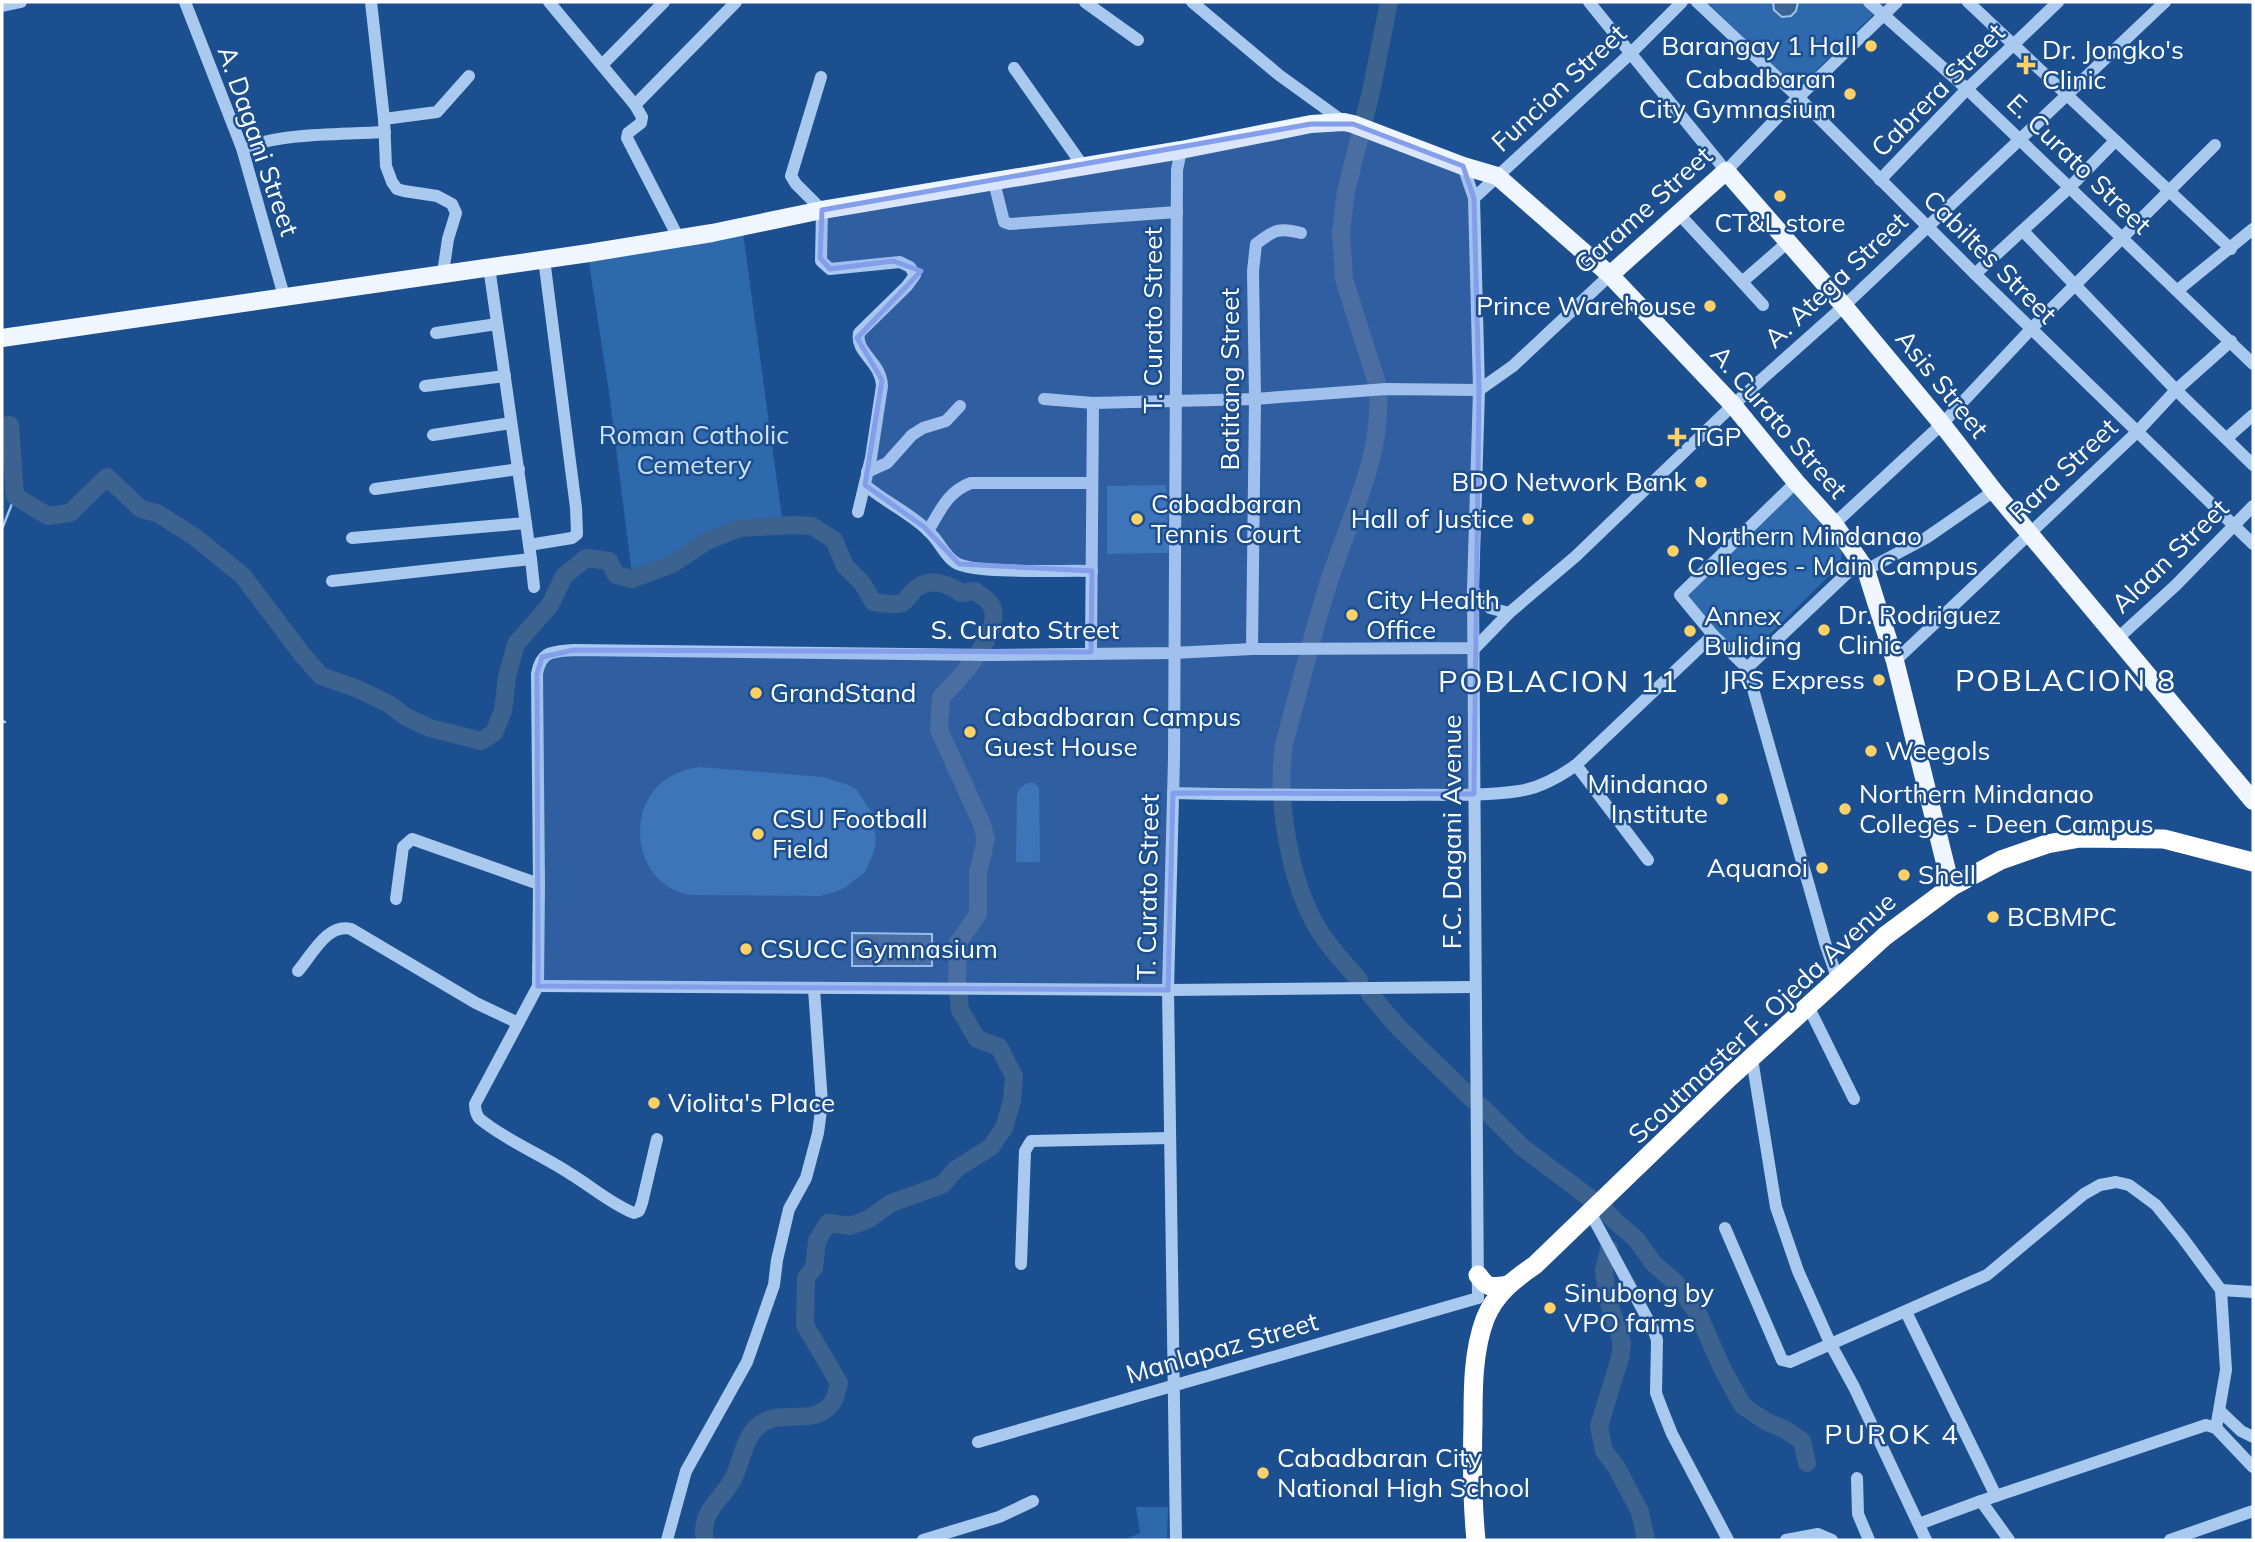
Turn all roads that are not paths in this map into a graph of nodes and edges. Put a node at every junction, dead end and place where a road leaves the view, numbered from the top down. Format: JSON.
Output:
{"nodes":[{"id":1,"x":22,"y":2,"type":"edge"},
{"id":2,"x":184,"y":2,"type":"edge"},
{"id":3,"x":371,"y":2,"type":"edge"},
{"id":4,"x":549,"y":2,"type":"edge"},
{"id":5,"x":736,"y":2,"type":"edge"},
{"id":6,"x":1085,"y":2,"type":"edge"},
{"id":7,"x":1192,"y":2,"type":"edge"},
{"id":8,"x":1589,"y":2,"type":"edge"},
{"id":9,"x":1682,"y":2,"type":"edge"},
{"id":10,"x":1697,"y":2,"type":"edge"},
{"id":11,"x":1869,"y":2,"type":"edge"},
{"id":12,"x":1896,"y":2,"type":"edge"},
{"id":13,"x":1968,"y":2,"type":"edge"},
{"id":14,"x":2058,"y":2,"type":"edge"},
{"id":15,"x":2165,"y":2,"type":"edge"},
{"id":16,"x":656,"y":5,"type":"edge"},
{"id":17,"x":2,"y":6,"type":"edge"},
{"id":18,"x":1883,"y":15,"type":"junction"},
{"id":19,"x":1138,"y":40,"type":"dead end"},
{"id":20,"x":2016,"y":44,"type":"junction"},
{"id":21,"x":1631,"y":53,"type":"junction"},
{"id":22,"x":602,"y":65,"type":"junction"},
{"id":23,"x":1014,"y":68,"type":"dead end"},
{"id":24,"x":469,"y":76,"type":"dead end"},
{"id":25,"x":821,"y":77,"type":"dead end"},
{"id":26,"x":1967,"y":89,"type":"junction"},
{"id":27,"x":2067,"y":96,"type":"junction"},
{"id":28,"x":1798,"y":97,"type":"junction"},
{"id":29,"x":1311,"y":98,"type":"junction"},
{"id":30,"x":635,"y":105,"type":"junction"},
{"id":31,"x":385,"y":125,"type":"junction"},
{"id":32,"x":1354,"y":125,"type":"junction"},
{"id":33,"x":1299,"y":126,"type":"junction"},
{"id":34,"x":2019,"y":139,"type":"junction"},
{"id":35,"x":2115,"y":141,"type":"junction"},
{"id":36,"x":2215,"y":145,"type":"dead end"},
{"id":37,"x":242,"y":148,"type":"junction"},
{"id":38,"x":1174,"y":152,"type":"junction"},
{"id":39,"x":1083,"y":166,"type":"junction"},
{"id":40,"x":1464,"y":166,"type":"junction"},
{"id":41,"x":1726,"y":171,"type":"junction"},
{"id":42,"x":1497,"y":176,"type":"junction"},
{"id":43,"x":1880,"y":180,"type":"junction"},
{"id":44,"x":994,"y":181,"type":"junction"},
{"id":45,"x":2070,"y":187,"type":"junction"},
{"id":46,"x":2170,"y":190,"type":"junction"},
{"id":47,"x":1474,"y":198,"type":"junction"},
{"id":48,"x":822,"y":210,"type":"junction"},
{"id":49,"x":1177,"y":212,"type":"junction"},
{"id":50,"x":1678,"y":214,"type":"junction"},
{"id":51,"x":1927,"y":227,"type":"junction"},
{"id":52,"x":2253,"y":229,"type":"edge"},
{"id":53,"x":2022,"y":230,"type":"junction"},
{"id":54,"x":1301,"y":233,"type":"dead end"},
{"id":55,"x":678,"y":237,"type":"junction"},
{"id":56,"x":2122,"y":237,"type":"junction"},
{"id":57,"x":1788,"y":242,"type":"junction"},
{"id":58,"x":2231,"y":249,"type":"junction"},
{"id":59,"x":544,"y":259,"type":"junction"},
{"id":60,"x":489,"y":267,"type":"junction"},
{"id":61,"x":443,"y":273,"type":"junction"},
{"id":62,"x":1975,"y":274,"type":"junction"},
{"id":63,"x":1610,"y":275,"type":"junction"},
{"id":64,"x":1742,"y":282,"type":"junction"},
{"id":65,"x":2075,"y":286,"type":"junction"},
{"id":66,"x":2178,"y":290,"type":"junction"},
{"id":67,"x":284,"y":296,"type":"junction"},
{"id":68,"x":1763,"y":305,"type":"dead end"},
{"id":69,"x":1844,"y":306,"type":"junction"},
{"id":70,"x":497,"y":324,"type":"junction"},
{"id":71,"x":2031,"y":329,"type":"junction"},
{"id":72,"x":436,"y":333,"type":"dead end"},
{"id":73,"x":2,"y":338,"type":"edge"},
{"id":74,"x":2231,"y":341,"type":"junction"},
{"id":75,"x":2253,"y":364,"type":"edge"},
{"id":76,"x":505,"y":376,"type":"junction"},
{"id":77,"x":425,"y":386,"type":"dead end"},
{"id":78,"x":1479,"y":390,"type":"junction"},
{"id":79,"x":2176,"y":390,"type":"junction"},
{"id":80,"x":1044,"y":399,"type":"dead end"},
{"id":81,"x":1255,"y":399,"type":"junction"},
{"id":82,"x":1176,"y":401,"type":"junction"},
{"id":83,"x":1093,"y":403,"type":"junction"},
{"id":84,"x":1733,"y":405,"type":"junction"},
{"id":85,"x":960,"y":406,"type":"dead end"},
{"id":86,"x":2253,"y":415,"type":"edge"},
{"id":87,"x":511,"y":423,"type":"junction"},
{"id":88,"x":1942,"y":424,"type":"junction"},
{"id":89,"x":2137,"y":432,"type":"junction"},
{"id":90,"x":433,"y":435,"type":"dead end"},
{"id":91,"x":2227,"y":438,"type":"junction"},
{"id":92,"x":2253,"y":465,"type":"edge"},
{"id":93,"x":519,"y":470,"type":"junction"},
{"id":94,"x":866,"y":478,"type":"junction"},
{"id":95,"x":1796,"y":482,"type":"junction"},
{"id":96,"x":1092,"y":483,"type":"junction"},
{"id":97,"x":374,"y":489,"type":"dead end"},
{"id":98,"x":1994,"y":491,"type":"junction"},
{"id":99,"x":2253,"y":506,"type":"edge"},
{"id":100,"x":858,"y":512,"type":"dead end"},
{"id":101,"x":526,"y":523,"type":"junction"},
{"id":102,"x":1834,"y":524,"type":"junction"},
{"id":103,"x":2234,"y":526,"type":"junction"},
{"id":104,"x":928,"y":531,"type":"junction"},
{"id":105,"x":2029,"y":534,"type":"junction"},
{"id":106,"x":352,"y":538,"type":"dead end"},
{"id":107,"x":2253,"y":544,"type":"edge"},
{"id":108,"x":529,"y":545,"type":"junction"},
{"id":109,"x":531,"y":559,"type":"junction"},
{"id":110,"x":1863,"y":566,"type":"junction"},
{"id":111,"x":1092,"y":571,"type":"junction"},
{"id":112,"x":332,"y":581,"type":"dead end"},
{"id":113,"x":534,"y":587,"type":"dead end"},
{"id":114,"x":1473,"y":590,"type":"junction"},
{"id":115,"x":1509,"y":613,"type":"junction"},
{"id":116,"x":1713,"y":635,"type":"junction"},
{"id":117,"x":2118,"y":638,"type":"junction"},
{"id":118,"x":1475,"y":648,"type":"junction"},
{"id":119,"x":1252,"y":649,"type":"junction"},
{"id":120,"x":1091,"y":652,"type":"junction"},
{"id":121,"x":1173,"y":653,"type":"junction"},
{"id":122,"x":1895,"y":661,"type":"junction"},
{"id":123,"x":1747,"y":668,"type":"junction"},
{"id":124,"x":1576,"y":765,"type":"junction"},
{"id":125,"x":1173,"y":793,"type":"junction"},
{"id":126,"x":1474,"y":794,"type":"junction"},
{"id":127,"x":2253,"y":801,"type":"edge"},
{"id":128,"x":1648,"y":860,"type":"dead end"},
{"id":129,"x":2253,"y":862,"type":"edge"},
{"id":130,"x":539,"y":884,"type":"junction"},
{"id":131,"x":1951,"y":887,"type":"junction"},
{"id":132,"x":396,"y":899,"type":"dead end"},
{"id":133,"x":298,"y":971,"type":"dead end"},
{"id":134,"x":1838,"y":980,"type":"junction"},
{"id":135,"x":537,"y":986,"type":"junction"},
{"id":136,"x":1474,"y":987,"type":"junction"},
{"id":137,"x":814,"y":989,"type":"junction"},
{"id":138,"x":1168,"y":990,"type":"junction"},
{"id":139,"x":1809,"y":1008,"type":"junction"},
{"id":140,"x":518,"y":1023,"type":"junction"},
{"id":141,"x":1752,"y":1059,"type":"junction"},
{"id":142,"x":1854,"y":1099,"type":"dead end"},
{"id":143,"x":1170,"y":1138,"type":"junction"},
{"id":144,"x":657,"y":1139,"type":"dead end"},
{"id":145,"x":1590,"y":1212,"type":"junction"},
{"id":146,"x":1725,"y":1228,"type":"dead end"},
{"id":147,"x":1021,"y":1264,"type":"dead end"},
{"id":148,"x":1535,"y":1265,"type":"junction"},
{"id":149,"x":1478,"y":1275,"type":"junction"},
{"id":150,"x":1507,"y":1284,"type":"junction"},
{"id":151,"x":2221,"y":1290,"type":"junction"},
{"id":152,"x":2253,"y":1292,"type":"edge"},
{"id":153,"x":1478,"y":1298,"type":"junction"},
{"id":154,"x":1906,"y":1312,"type":"junction"},
{"id":155,"x":1831,"y":1345,"type":"junction"},
{"id":156,"x":1478,"y":1348,"type":"junction"},
{"id":157,"x":1173,"y":1385,"type":"junction"},
{"id":158,"x":2221,"y":1412,"type":"junction"},
{"id":159,"x":2216,"y":1429,"type":"junction"},
{"id":160,"x":2253,"y":1437,"type":"edge"},
{"id":161,"x":978,"y":1442,"type":"dead end"},
{"id":162,"x":2253,"y":1467,"type":"edge"},
{"id":163,"x":1857,"y":1478,"type":"dead end"},
{"id":164,"x":1996,"y":1496,"type":"junction"},
{"id":165,"x":1981,"y":1500,"type":"junction"},
{"id":166,"x":1033,"y":1501,"type":"dead end"},
{"id":167,"x":2253,"y":1511,"type":"edge"},
{"id":168,"x":1919,"y":1524,"type":"junction"},
{"id":169,"x":667,"y":1540,"type":"edge"},
{"id":170,"x":923,"y":1540,"type":"edge"},
{"id":171,"x":1176,"y":1540,"type":"edge"},
{"id":172,"x":1477,"y":1540,"type":"edge"},
{"id":173,"x":1728,"y":1540,"type":"edge"},
{"id":174,"x":1786,"y":1540,"type":"edge"},
{"id":175,"x":1832,"y":1540,"type":"edge"},
{"id":176,"x":1870,"y":1540,"type":"edge"},
{"id":177,"x":1926,"y":1540,"type":"edge"},
{"id":178,"x":2008,"y":1540,"type":"edge"},
{"id":179,"x":2171,"y":1540,"type":"edge"}],
"edges":[{"from":1,"to":17,"type":"street"},
{"from":2,"to":37,"type":"street","name":"A. Dagani Street"},
{"from":3,"to":31,"type":"street"},
{"from":4,"to":22,"type":"street"},
{"from":5,"to":30,"type":"street"},
{"from":6,"to":19,"type":"street"},
{"from":7,"to":29,"type":"street"},
{"from":8,"to":21,"type":"street","name":"Asis Street"},
{"from":9,"to":21,"type":"street","name":"Funcion Street"},
{"from":10,"to":28,"type":"street","name":"Cabiltes Street"},
{"from":11,"to":18,"type":"street","name":"E. Curato Street"},
{"from":12,"to":18,"type":"street","name":"Garame Street"},
{"from":13,"to":20,"type":"street"},
{"from":14,"to":20,"type":"street","name":"Cabrera Street"},
{"from":15,"to":27,"type":"street","name":"A. Atega Street"},
{"from":16,"to":22,"type":"street"},
{"from":18,"to":26,"type":"street","name":"E. Curato Street"},
{"from":18,"to":28,"type":"street","name":"Garame Street"},
{"from":20,"to":26,"type":"street","name":"Cabrera Street"},
{"from":20,"to":27,"type":"street"},
{"from":21,"to":41,"type":"street","name":"Asis Street"},
{"from":21,"to":42,"type":"street","name":"Funcion Street"},
{"from":22,"to":30,"type":"street"},
{"from":23,"to":39,"type":"street"},
{"from":24,"to":31,"type":"street"},
{"from":25,"to":48,"type":"street"},
{"from":26,"to":34,"type":"street","name":"E. Curato Street"},
{"from":26,"to":43,"type":"street","name":"Cabrera Street"},
{"from":27,"to":34,"type":"street","name":"A. Atega Street"},
{"from":27,"to":35,"type":"street"},
{"from":28,"to":41,"type":"street","name":"Garame Street"},
{"from":28,"to":43,"type":"street","name":"Cabiltes Street"},
{"from":29,"to":32,"type":"street"},
{"from":29,"to":33,"type":"street"},
{"from":30,"to":55,"type":"street"},
{"from":31,"to":37,"type":"street"},
{"from":31,"to":61,"type":"street"},
{"from":32,"to":33,"type":"main road"},
{"from":32,"to":40,"type":"main road"},
{"from":33,"to":38,"type":"main road"},
{"from":34,"to":45,"type":"street","name":"E. Curato Street"},
{"from":34,"to":51,"type":"street","name":"A. Atega Street"},
{"from":35,"to":45,"type":"street"},
{"from":35,"to":46,"type":"street"},
{"from":36,"to":46,"type":"street"},
{"from":37,"to":67,"type":"street","name":"A. Dagani Street"},
{"from":38,"to":39,"type":"main road"},
{"from":38,"to":49,"type":"street","name":"T. Curato Street"},
{"from":39,"to":44,"type":"main road"},
{"from":40,"to":42,"type":"main road"},
{"from":40,"to":47,"type":"street","name":"F.C. Dagani Avenue"},
{"from":41,"to":50,"type":"main road","name":"Garame Street"},
{"from":41,"to":57,"type":"main road","name":"Asis Street"},
{"from":42,"to":47,"type":"street","name":"Funcion Street"},
{"from":42,"to":63,"type":"main road","name":"A. Curato Street"},
{"from":43,"to":51,"type":"street","name":"Cabiltes Street"},
{"from":44,"to":48,"type":"main road"},
{"from":44,"to":49,"type":"street"},
{"from":45,"to":53,"type":"street"},
{"from":45,"to":56,"type":"street","name":"E. Curato Street"},
{"from":46,"to":56,"type":"street"},
{"from":46,"to":58,"type":"street"},
{"from":47,"to":78,"type":"street","name":"F.C. Dagani Avenue"},
{"from":48,"to":55,"type":"main road"},
{"from":48,"to":94,"type":"street"},
{"from":49,"to":82,"type":"street","name":"T. Curato Street"},
{"from":50,"to":63,"type":"main road","name":"Garame Street"},
{"from":50,"to":64,"type":"street"},
{"from":51,"to":62,"type":"street","name":"Cabiltes Street"},
{"from":51,"to":69,"type":"street","name":"A. Atega Street"},
{"from":52,"to":58,"type":"street"},
{"from":53,"to":62,"type":"street"},
{"from":53,"to":65,"type":"street"},
{"from":54,"to":81,"type":"street","name":"Batitang Street"},
{"from":55,"to":59,"type":"main road"},
{"from":56,"to":65,"type":"street"},
{"from":56,"to":66,"type":"street","name":"E. Curato Street"},
{"from":57,"to":64,"type":"street"},
{"from":57,"to":69,"type":"main road","name":"Asis Street"},
{"from":58,"to":66,"type":"street"},
{"from":59,"to":60,"type":"main road"},
{"from":59,"to":108,"type":"street"},
{"from":60,"to":61,"type":"main road"},
{"from":60,"to":70,"type":"street"},
{"from":61,"to":67,"type":"main road"},
{"from":62,"to":71,"type":"street","name":"Cabiltes Street"},
{"from":63,"to":78,"type":"street","name":"Garame Street"},
{"from":63,"to":84,"type":"main road","name":"A. Curato Street"},
{"from":64,"to":68,"type":"street"},
{"from":65,"to":71,"type":"street"},
{"from":65,"to":79,"type":"street"},
{"from":66,"to":74,"type":"street","name":"E. Curato Street"},
{"from":67,"to":73,"type":"main road"},
{"from":69,"to":84,"type":"street","name":"A. Atega Street"},
{"from":69,"to":88,"type":"main road","name":"Asis Street"},
{"from":70,"to":72,"type":"street"},
{"from":70,"to":76,"type":"street"},
{"from":71,"to":88,"type":"street"},
{"from":71,"to":89,"type":"street","name":"Cabiltes Street"},
{"from":74,"to":75,"type":"street","name":"E. Curato Street"},
{"from":74,"to":79,"type":"street","name":"Rara Street"},
{"from":76,"to":77,"type":"street"},
{"from":76,"to":87,"type":"street"},
{"from":78,"to":81,"type":"street"},
{"from":78,"to":114,"type":"street","name":"F.C. Dagani Avenue"},
{"from":79,"to":89,"type":"street","name":"Rara Street"},
{"from":79,"to":91,"type":"street"},
{"from":80,"to":83,"type":"street"},
{"from":81,"to":82,"type":"street"},
{"from":81,"to":119,"type":"street","name":"Batitang Street"},
{"from":82,"to":83,"type":"street"},
{"from":82,"to":121,"type":"street","name":"T. Curato Street"},
{"from":83,"to":96,"type":"street"},
{"from":84,"to":95,"type":"main road","name":"A. Curato Street"},
{"from":84,"to":115,"type":"street","name":"A. Atega Street"},
{"from":85,"to":94,"type":"street"},
{"from":86,"to":91,"type":"street"},
{"from":87,"to":90,"type":"street"},
{"from":87,"to":93,"type":"street"},
{"from":88,"to":98,"type":"main road","name":"Asis Street"},
{"from":88,"to":102,"type":"street"},
{"from":89,"to":103,"type":"street","name":"Cabiltes Street"},
{"from":89,"to":105,"type":"street","name":"Rara Street"},
{"from":91,"to":92,"type":"street"},
{"from":93,"to":97,"type":"street"},
{"from":93,"to":101,"type":"street"},
{"from":94,"to":100,"type":"street"},
{"from":94,"to":104,"type":"street"},
{"from":95,"to":102,"type":"main road","name":"A. Curato Street"},
{"from":95,"to":116,"type":"street"},
{"from":96,"to":104,"type":"street"},
{"from":96,"to":111,"type":"street"},
{"from":98,"to":105,"type":"main road","name":"Asis Street"},
{"from":98,"to":110,"type":"street"},
{"from":99,"to":103,"type":"street","name":"Alaan Street"},
{"from":101,"to":106,"type":"street"},
{"from":101,"to":108,"type":"street"},
{"from":102,"to":110,"type":"main road","name":"A. Curato Street"},
{"from":103,"to":107,"type":"street","name":"Cabiltes Street"},
{"from":103,"to":117,"type":"street","name":"Alaan Street"},
{"from":104,"to":111,"type":"street"},
{"from":105,"to":117,"type":"main road","name":"Asis Street"},
{"from":105,"to":122,"type":"street","name":"Rara Street"},
{"from":108,"to":109,"type":"street"},
{"from":109,"to":112,"type":"street"},
{"from":109,"to":113,"type":"street"},
{"from":110,"to":122,"type":"main road","name":"A. Curato Street"},
{"from":110,"to":123,"type":"street"},
{"from":111,"to":120,"type":"street"},
{"from":114,"to":115,"type":"street"},
{"from":114,"to":118,"type":"street","name":"F.C. Dagani Avenue"},
{"from":115,"to":118,"type":"street","name":"A. Atega Street"},
{"from":116,"to":123,"type":"street"},
{"from":116,"to":124,"type":"street"},
{"from":117,"to":127,"type":"main road","name":"Asis Street"},
{"from":118,"to":119,"type":"street","name":"S. Curato Street"},
{"from":118,"to":126,"type":"street","name":"F.C. Dagani Avenue"},
{"from":119,"to":121,"type":"street","name":"S. Curato Street"},
{"from":120,"to":121,"type":"street","name":"S. Curato Street"},
{"from":120,"to":130,"type":"street","name":"S. Curato Street"},
{"from":121,"to":125,"type":"street","name":"T. Curato Street"},
{"from":122,"to":131,"type":"main road","name":"A. Curato Street"},
{"from":123,"to":134,"type":"street"},
{"from":124,"to":126,"type":"street"},
{"from":124,"to":128,"type":"street"},
{"from":125,"to":126,"type":"street"},
{"from":125,"to":138,"type":"street","name":"T. Curato Street"},
{"from":126,"to":136,"type":"street","name":"F.C. Dagani Avenue"},
{"from":129,"to":131,"type":"highway","name":"Scoutmaster F. Ojeda Avenue"},
{"from":130,"to":132,"type":"street"},
{"from":130,"to":135,"type":"street"},
{"from":131,"to":134,"type":"highway","name":"Scoutmaster F. Ojeda Avenue"},
{"from":133,"to":140,"type":"street"},
{"from":134,"to":139,"type":"highway","name":"Scoutmaster F. Ojeda Avenue"},
{"from":135,"to":137,"type":"street"},
{"from":135,"to":140,"type":"street"},
{"from":136,"to":138,"type":"street"},
{"from":136,"to":149,"type":"street","name":"F.C. Dagani Avenue"},
{"from":137,"to":138,"type":"street"},
{"from":137,"to":169,"type":"street"},
{"from":138,"to":143,"type":"street","name":"T. Curato Street"},
{"from":139,"to":141,"type":"highway","name":"Scoutmaster F. Ojeda Avenue"},
{"from":139,"to":142,"type":"street"},
{"from":140,"to":144,"type":"street"},
{"from":141,"to":145,"type":"highway","name":"Scoutmaster F. Ojeda Avenue"},
{"from":141,"to":155,"type":"street"},
{"from":143,"to":147,"type":"street"},
{"from":143,"to":157,"type":"street","name":"T. Curato Street"},
{"from":145,"to":148,"type":"highway","name":"Scoutmaster F. Ojeda Avenue"},
{"from":145,"to":173,"type":"street"},
{"from":146,"to":155,"type":"street"},
{"from":148,"to":150,"type":"highway","name":"Scoutmaster F. Ojeda Avenue"},
{"from":148,"to":172,"type":"highway","name":"Scoutmaster F. Ojeda Avenue"},
{"from":149,"to":150,"type":"highway"},
{"from":149,"to":153,"type":"street","name":"F.C. Dagani Avenue"},
{"from":150,"to":156,"type":"highway","name":"Scoutmaster F. Ojeda Avenue"},
{"from":151,"to":152,"type":"street"},
{"from":151,"to":154,"type":"street"},
{"from":151,"to":158,"type":"street"},
{"from":153,"to":156,"type":"highway"},
{"from":153,"to":157,"type":"street","name":"Manlapaz Street"},
{"from":154,"to":155,"type":"street"},
{"from":154,"to":164,"type":"street"},
{"from":155,"to":168,"type":"street"},
{"from":156,"to":172,"type":"highway","name":"Scoutmaster F. Ojeda Avenue"},
{"from":157,"to":161,"type":"street","name":"Manlapaz Street"},
{"from":157,"to":171,"type":"street","name":"T. Curato Street"},
{"from":158,"to":159,"type":"street"},
{"from":158,"to":160,"type":"street"},
{"from":159,"to":162,"type":"street"},
{"from":159,"to":164,"type":"street"},
{"from":163,"to":176,"type":"street"},
{"from":164,"to":165,"type":"street"},
{"from":165,"to":168,"type":"street"},
{"from":165,"to":178,"type":"street"},
{"from":166,"to":170,"type":"street"},
{"from":167,"to":179,"type":"street"},
{"from":168,"to":177,"type":"street"},
{"from":174,"to":175,"type":"street"}]}
